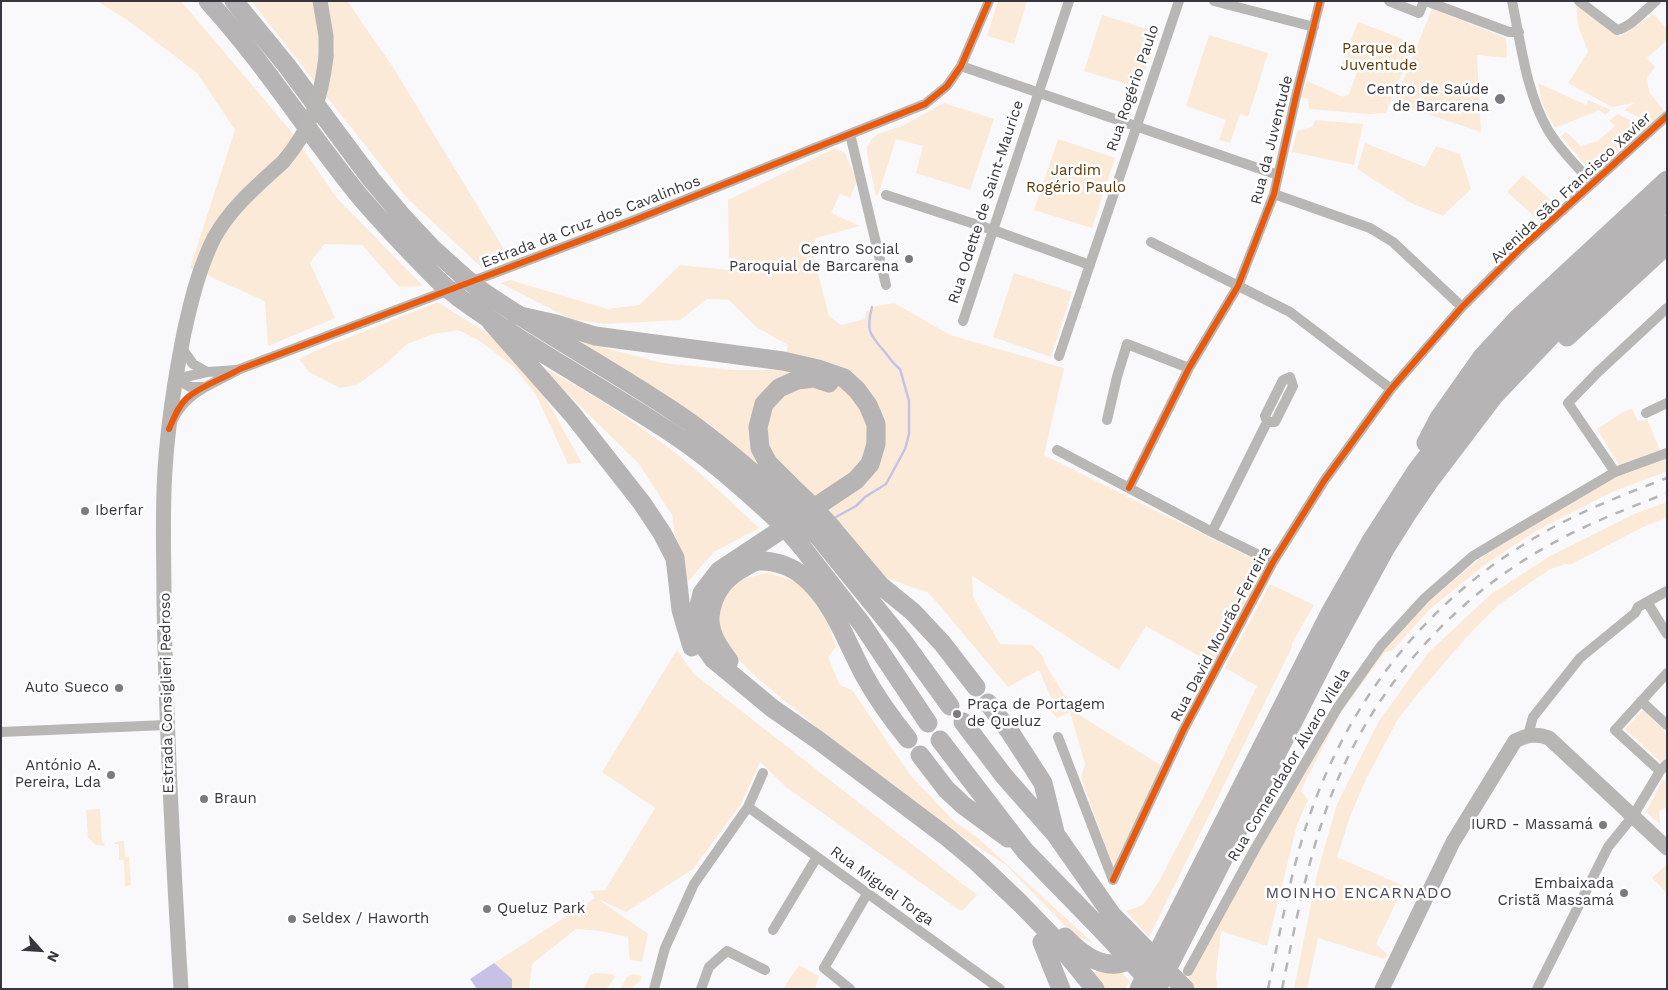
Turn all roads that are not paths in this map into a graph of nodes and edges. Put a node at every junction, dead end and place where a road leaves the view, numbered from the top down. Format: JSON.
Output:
{"nodes":[{"id":1,"x":208,"y":1,"type":"edge"},
{"id":2,"x":234,"y":1,"type":"edge"},
{"id":3,"x":320,"y":1,"type":"edge"},
{"id":4,"x":988,"y":1,"type":"edge"},
{"id":5,"x":1069,"y":1,"type":"edge"},
{"id":6,"x":1178,"y":1,"type":"edge"},
{"id":7,"x":1214,"y":1,"type":"edge"},
{"id":8,"x":1320,"y":1,"type":"edge"},
{"id":9,"x":1389,"y":1,"type":"edge"},
{"id":10,"x":1512,"y":1,"type":"edge"},
{"id":11,"x":1579,"y":1,"type":"edge"},
{"id":12,"x":1656,"y":1,"type":"edge"},
{"id":13,"x":1427,"y":2,"type":"edge"},
{"id":14,"x":1314,"y":27,"type":"junction"},
{"id":15,"x":1519,"y":32,"type":"junction"},
{"id":16,"x":961,"y":66,"type":"junction"},
{"id":17,"x":1038,"y":93,"type":"junction"},
{"id":18,"x":1667,"y":116,"type":"edge"},
{"id":19,"x":1136,"y":126,"type":"junction"},
{"id":20,"x":850,"y":134,"type":"junction"},
{"id":21,"x":1278,"y":175,"type":"junction"},
{"id":22,"x":1667,"y":180,"type":"edge"},
{"id":23,"x":1592,"y":183,"type":"junction"},
{"id":24,"x":1274,"y":194,"type":"junction"},
{"id":25,"x":886,"y":195,"type":"dead end"},
{"id":26,"x":1667,"y":201,"type":"edge"},
{"id":27,"x":1667,"y":225,"type":"edge"},
{"id":28,"x":993,"y":230,"type":"junction"},
{"id":29,"x":1151,"y":242,"type":"dead end"},
{"id":30,"x":1667,"y":245,"type":"edge"},
{"id":31,"x":1090,"y":265,"type":"junction"},
{"id":32,"x":886,"y":285,"type":"dead end"},
{"id":33,"x":1238,"y":286,"type":"junction"},
{"id":34,"x":1462,"y":307,"type":"junction"},
{"id":35,"x":1667,"y":308,"type":"edge"},
{"id":36,"x":516,"y":315,"type":"junction"},
{"id":37,"x":963,"y":321,"type":"dead end"},
{"id":38,"x":491,"y":322,"type":"junction"},
{"id":39,"x":181,"y":347,"type":"junction"},
{"id":40,"x":1059,"y":356,"type":"dead end"},
{"id":41,"x":1189,"y":368,"type":"junction"},
{"id":42,"x":240,"y":370,"type":"junction"},
{"id":43,"x":207,"y":372,"type":"junction"},
{"id":44,"x":176,"y":379,"type":"junction"},
{"id":45,"x":205,"y":387,"type":"junction"},
{"id":46,"x":1391,"y":389,"type":"junction"},
{"id":47,"x":1494,"y":396,"type":"junction"},
{"id":48,"x":1667,"y":403,"type":"edge"},
{"id":49,"x":1646,"y":413,"type":"dead end"},
{"id":50,"x":1107,"y":420,"type":"dead end"},
{"id":51,"x":1267,"y":422,"type":"dead end"},
{"id":52,"x":169,"y":429,"type":"junction"},
{"id":53,"x":1057,"y":450,"type":"dead end"},
{"id":54,"x":1667,"y":453,"type":"edge"},
{"id":55,"x":1615,"y":472,"type":"junction"},
{"id":56,"x":783,"y":488,"type":"junction"},
{"id":57,"x":1129,"y":488,"type":"junction"},
{"id":58,"x":1394,"y":506,"type":"junction"},
{"id":59,"x":825,"y":532,"type":"junction"},
{"id":60,"x":1212,"y":532,"type":"junction"},
{"id":61,"x":1273,"y":562,"type":"junction"},
{"id":62,"x":1667,"y":590,"type":"edge"},
{"id":63,"x":1647,"y":602,"type":"junction"},
{"id":64,"x":686,"y":629,"type":"junction"},
{"id":65,"x":1667,"y":634,"type":"edge"},
{"id":66,"x":1667,"y":673,"type":"edge"},
{"id":67,"x":976,"y":687,"type":"dead end"},
{"id":68,"x":1641,"y":701,"type":"junction"},
{"id":69,"x":988,"y":703,"type":"dead end"},
{"id":70,"x":950,"y":706,"type":"dead end"},
{"id":71,"x":963,"y":722,"type":"dead end"},
{"id":72,"x":928,"y":723,"type":"dead end"},
{"id":73,"x":166,"y":725,"type":"junction"},
{"id":74,"x":1667,"y":725,"type":"edge"},
{"id":75,"x":1,"y":732,"type":"edge"},
{"id":76,"x":1528,"y":735,"type":"junction"},
{"id":77,"x":1058,"y":737,"type":"dead end"},
{"id":78,"x":908,"y":739,"type":"dead end"},
{"id":79,"x":818,"y":740,"type":"junction"},
{"id":80,"x":940,"y":740,"type":"dead end"},
{"id":81,"x":920,"y":755,"type":"dead end"},
{"id":82,"x":1663,"y":767,"type":"edge"},
{"id":83,"x":763,"y":773,"type":"dead end"},
{"id":84,"x":748,"y":807,"type":"junction"},
{"id":85,"x":1633,"y":816,"type":"junction"},
{"id":86,"x":1056,"y":836,"type":"junction"},
{"id":87,"x":947,"y":837,"type":"junction"},
{"id":88,"x":1667,"y":848,"type":"edge"},
{"id":89,"x":1025,"y":851,"type":"junction"},
{"id":90,"x":817,"y":857,"type":"junction"},
{"id":91,"x":868,"y":894,"type":"junction"},
{"id":92,"x":1182,"y":905,"type":"junction"},
{"id":93,"x":1105,"y":920,"type":"junction"},
{"id":94,"x":773,"y":930,"type":"dead end"},
{"id":95,"x":1042,"y":942,"type":"junction"},
{"id":96,"x":765,"y":970,"type":"dead end"},
{"id":97,"x":1186,"y":980,"type":"edge"},
{"id":98,"x":181,"y":989,"type":"edge"},
{"id":99,"x":654,"y":989,"type":"edge"},
{"id":100,"x":701,"y":989,"type":"edge"},
{"id":101,"x":850,"y":989,"type":"edge"},
{"id":102,"x":1000,"y":989,"type":"edge"},
{"id":103,"x":1061,"y":989,"type":"edge"},
{"id":104,"x":1085,"y":989,"type":"edge"},
{"id":105,"x":1095,"y":989,"type":"edge"},
{"id":106,"x":1139,"y":989,"type":"edge"},
{"id":107,"x":1157,"y":989,"type":"edge"},
{"id":108,"x":1382,"y":989,"type":"edge"},
{"id":109,"x":1537,"y":989,"type":"edge"}],
"edges":[{"from":1,"to":38,"type":"highway","bridge":true},
{"from":2,"to":36,"type":"highway","bridge":true},
{"from":3,"to":39,"type":"main road","name":"Estrada Consiglieri Pedroso","bridge":true},
{"from":4,"to":16,"type":"street","name":"Estrada da Cruz dos Cavalinhos"},
{"from":5,"to":17,"type":"street","name":"Rua Odette de Saint-Maurice"},
{"from":6,"to":19,"type":"street","name":"Rua Rogério Paulo"},
{"from":7,"to":14,"type":"street"},
{"from":8,"to":14,"type":"street","name":"Rua da Juventude"},
{"from":9,"to":13,"type":"street"},
{"from":10,"to":15,"type":"street"},
{"from":11,"to":12,"type":"street"},
{"from":13,"to":15,"type":"street"},
{"from":14,"to":21,"type":"street","name":"Rua da Juventude"},
{"from":15,"to":23,"type":"street"},
{"from":16,"to":17,"type":"street"},
{"from":16,"to":20,"type":"street","name":"Estrada da Cruz dos Cavalinhos"},
{"from":17,"to":19,"type":"street"},
{"from":17,"to":28,"type":"street","name":"Rua Odette de Saint-Maurice"},
{"from":18,"to":23,"type":"street","name":"Avenida São Francisco Xavier"},
{"from":19,"to":21,"type":"street"},
{"from":19,"to":31,"type":"street","name":"Rua Rogério Paulo"},
{"from":20,"to":32,"type":"street"},
{"from":20,"to":42,"type":"street","name":"Estrada da Cruz dos Cavalinhos"},
{"from":21,"to":24,"type":"street","name":"Rua da Juventude"},
{"from":22,"to":58,"type":"highway"},
{"from":23,"to":34,"type":"street","name":"Avenida São Francisco Xavier"},
{"from":24,"to":33,"type":"street","name":"Rua da Juventude"},
{"from":24,"to":34,"type":"street"},
{"from":25,"to":28,"type":"street"},
{"from":26,"to":58,"type":"highway"},
{"from":27,"to":47,"type":"highway"},
{"from":28,"to":31,"type":"street"},
{"from":28,"to":37,"type":"street","name":"Rua Odette de Saint-Maurice"},
{"from":29,"to":33,"type":"street"},
{"from":30,"to":47,"type":"highway"},
{"from":31,"to":40,"type":"street","name":"Rua Rogério Paulo"},
{"from":33,"to":41,"type":"street","name":"Rua da Juventude"},
{"from":33,"to":46,"type":"street"},
{"from":34,"to":46,"type":"street","name":"Avenida São Francisco Xavier"},
{"from":35,"to":55,"type":"street"},
{"from":36,"to":56,"type":"highway"},
{"from":36,"to":79,"type":"highway"},
{"from":38,"to":64,"type":"highway"},
{"from":38,"to":72,"type":"highway","bridge":true},
{"from":39,"to":43,"type":"street"},
{"from":39,"to":44,"type":"main road","name":"Estrada Consiglieri Pedroso"},
{"from":41,"to":50,"type":"street"},
{"from":41,"to":57,"type":"street","name":"Rua da Juventude"},
{"from":42,"to":43,"type":"street","name":"Estrada da Cruz dos Cavalinhos"},
{"from":42,"to":45,"type":"street","name":"Estrada da Cruz dos Cavalinhos"},
{"from":43,"to":44,"type":"street","name":"Estrada da Cruz dos Cavalinhos"},
{"from":44,"to":45,"type":"street"},
{"from":44,"to":52,"type":"main road","name":"Estrada Consiglieri Pedroso"},
{"from":45,"to":52,"type":"street","name":"Estrada da Cruz dos Cavalinhos"},
{"from":46,"to":61,"type":"street","name":"Rua David Mourão-Ferreira"},
{"from":47,"to":107,"type":"highway"},
{"from":48,"to":49,"type":"street"},
{"from":51,"to":60,"type":"street"},
{"from":52,"to":73,"type":"main road","name":"Estrada Consiglieri Pedroso"},
{"from":53,"to":57,"type":"street"},
{"from":54,"to":55,"type":"street","name":"Rua Comendador Álvaro Vilela"},
{"from":55,"to":97,"type":"street","name":"Rua Comendador Álvaro Vilela"},
{"from":56,"to":59,"type":"highway","bridge":true},
{"from":56,"to":64,"type":"highway"},
{"from":57,"to":60,"type":"street"},
{"from":58,"to":92,"type":"highway"},
{"from":59,"to":67,"type":"highway"},
{"from":59,"to":70,"type":"highway"},
{"from":60,"to":61,"type":"street"},
{"from":61,"to":77,"type":"street","name":"Rua David Mourão-Ferreira"},
{"from":62,"to":63,"type":"street"},
{"from":63,"to":65,"type":"street"},
{"from":63,"to":76,"type":"street"},
{"from":64,"to":95,"type":"highway"},
{"from":66,"to":68,"type":"street"},
{"from":68,"to":74,"type":"street"},
{"from":68,"to":82,"type":"street"},
{"from":69,"to":86,"type":"highway"},
{"from":71,"to":86,"type":"highway"},
{"from":73,"to":75,"type":"street"},
{"from":73,"to":98,"type":"main road","name":"Estrada Consiglieri Pedroso"},
{"from":76,"to":85,"type":"main road"},
{"from":76,"to":108,"type":"main road"},
{"from":78,"to":79,"type":"highway"},
{"from":79,"to":87,"type":"highway"},
{"from":80,"to":89,"type":"highway"},
{"from":81,"to":89,"type":"highway"},
{"from":82,"to":85,"type":"street"},
{"from":83,"to":84,"type":"street"},
{"from":84,"to":90,"type":"street","name":"Rua Miguel Torga"},
{"from":84,"to":99,"type":"street"},
{"from":85,"to":88,"type":"main road"},
{"from":85,"to":109,"type":"street"},
{"from":86,"to":93,"type":"highway"},
{"from":87,"to":92,"type":"highway"},
{"from":87,"to":105,"type":"highway"},
{"from":89,"to":93,"type":"highway"},
{"from":90,"to":91,"type":"street","name":"Rua Miguel Torga"},
{"from":90,"to":94,"type":"street"},
{"from":91,"to":101,"type":"street"},
{"from":91,"to":102,"type":"street","name":"Rua Miguel Torga"},
{"from":92,"to":106,"type":"highway"},
{"from":93,"to":97,"type":"highway","bridge":true},
{"from":93,"to":107,"type":"highway","bridge":true},
{"from":95,"to":103,"type":"highway"},
{"from":95,"to":104,"type":"highway"},
{"from":96,"to":100,"type":"street"}]}
